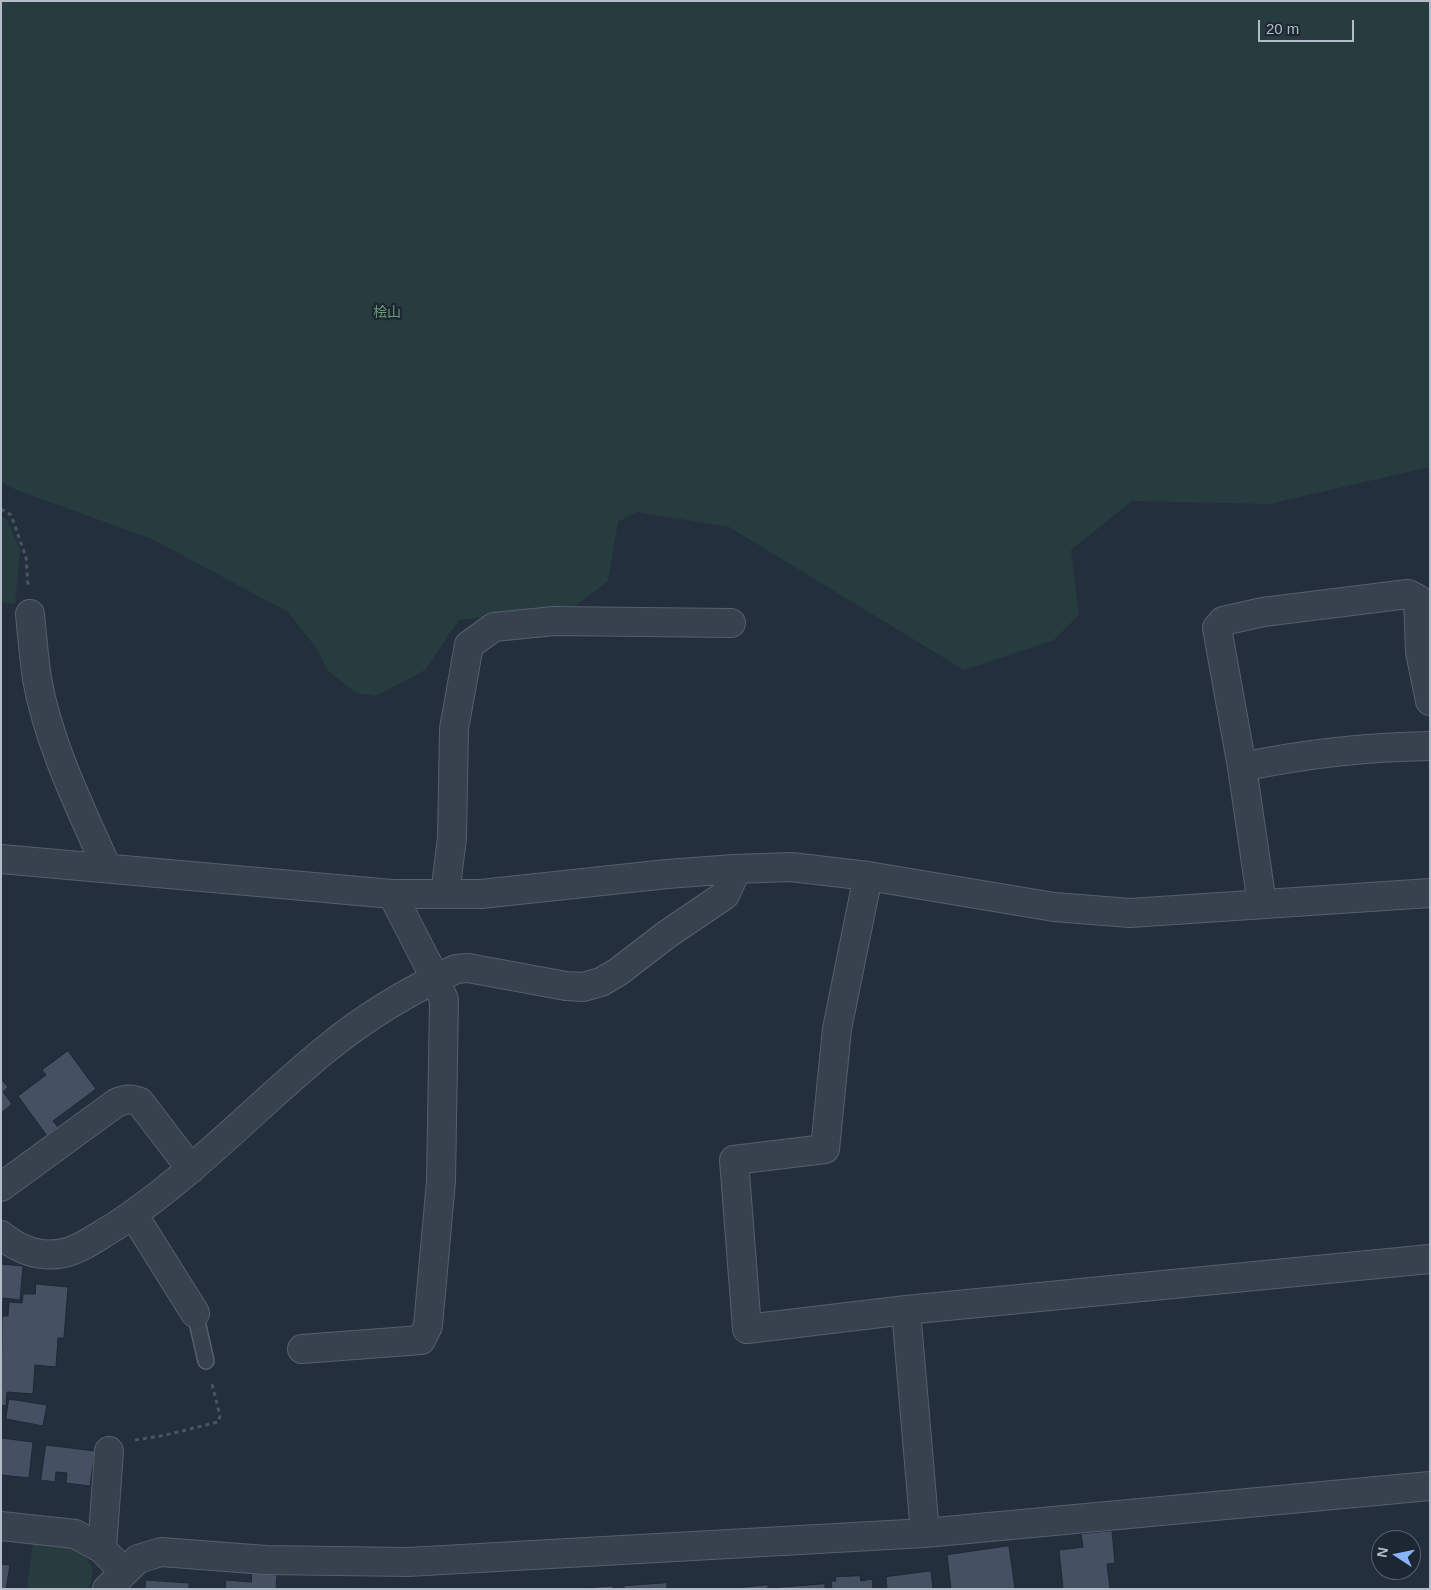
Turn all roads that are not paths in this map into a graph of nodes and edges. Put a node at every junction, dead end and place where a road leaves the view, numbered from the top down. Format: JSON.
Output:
{"nodes":[{"id":1,"x":30,"y":614,"type":"road end"},
{"id":2,"x":731,"y":623,"type":"dead end"},
{"id":3,"x":1430,"y":701,"type":"edge"},
{"id":4,"x":1430,"y":746,"type":"edge"},
{"id":5,"x":1242,"y":767,"type":"junction"},
{"id":6,"x":1,"y":859,"type":"edge"},
{"id":7,"x":108,"y":868,"type":"junction"},
{"id":8,"x":734,"y":869,"type":"junction"},
{"id":9,"x":868,"y":876,"type":"junction"},
{"id":10,"x":1430,"y":893,"type":"edge"},
{"id":11,"x":392,"y":894,"type":"junction"},
{"id":12,"x":445,"y":894,"type":"junction"},
{"id":13,"x":1262,"y":904,"type":"junction"},
{"id":14,"x":435,"y":978,"type":"junction"},
{"id":15,"x":191,"y":1168,"type":"junction"},
{"id":16,"x":1,"y":1187,"type":"edge"},
{"id":17,"x":133,"y":1214,"type":"junction"},
{"id":18,"x":1,"y":1235,"type":"edge"},
{"id":19,"x":1430,"y":1259,"type":"edge"},
{"id":20,"x":906,"y":1310,"type":"junction"},
{"id":21,"x":195,"y":1313,"type":"joint"},
{"id":22,"x":302,"y":1349,"type":"dead end"},
{"id":23,"x":206,"y":1361,"type":"road end"},
{"id":24,"x":109,"y":1451,"type":"road end"},
{"id":25,"x":1430,"y":1486,"type":"edge"},
{"id":26,"x":1,"y":1526,"type":"edge"},
{"id":27,"x":925,"y":1533,"type":"junction"},
{"id":28,"x":102,"y":1549,"type":"junction"},
{"id":29,"x":115,"y":1580,"type":"edge"}],
"edges":[{"from":1,"to":7,"type":"street"},
{"from":2,"to":12,"type":"street"},
{"from":3,"to":5,"type":"street"},
{"from":4,"to":5,"type":"street"},
{"from":5,"to":13,"type":"street"},
{"from":6,"to":7,"type":"street"},
{"from":7,"to":11,"type":"street"},
{"from":8,"to":9,"type":"street"},
{"from":8,"to":12,"type":"street"},
{"from":8,"to":14,"type":"street"},
{"from":9,"to":13,"type":"street"},
{"from":9,"to":20,"type":"street"},
{"from":10,"to":13,"type":"street"},
{"from":11,"to":12,"type":"street"},
{"from":11,"to":14,"type":"street"},
{"from":14,"to":15,"type":"street"},
{"from":14,"to":22,"type":"street"},
{"from":15,"to":16,"type":"street"},
{"from":15,"to":17,"type":"street"},
{"from":17,"to":18,"type":"street"},
{"from":17,"to":21,"type":"street"},
{"from":19,"to":20,"type":"street"},
{"from":20,"to":27,"type":"street"},
{"from":21,"to":23,"type":"lane"},
{"from":24,"to":28,"type":"street"},
{"from":25,"to":27,"type":"street"},
{"from":26,"to":28,"type":"street"},
{"from":27,"to":29,"type":"street"},
{"from":28,"to":29,"type":"street"}]}
